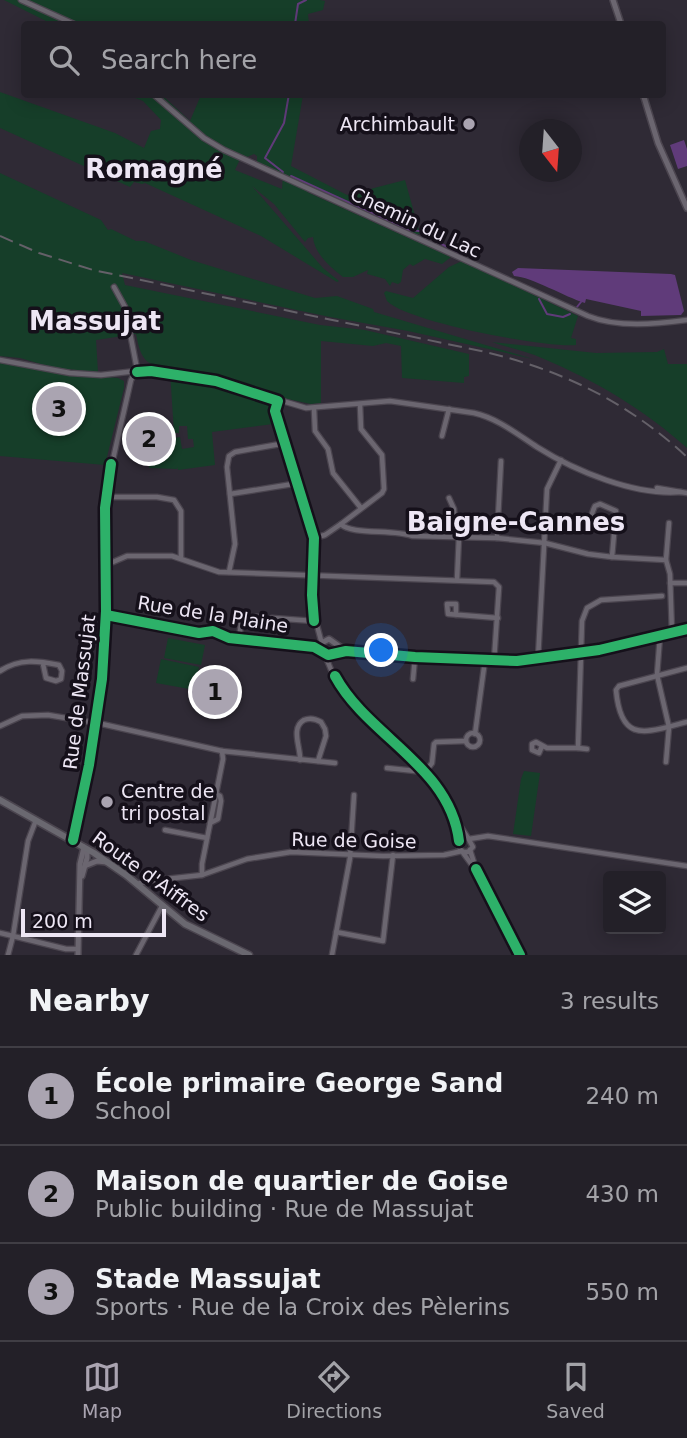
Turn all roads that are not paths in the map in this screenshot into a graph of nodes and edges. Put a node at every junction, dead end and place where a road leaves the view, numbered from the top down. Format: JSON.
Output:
{"nodes":[{"id":1,"x":21,"y":0,"type":"edge"},
{"id":2,"x":613,"y":0,"type":"edge"},
{"id":3,"x":67,"y":21,"type":"edge"},
{"id":4,"x":620,"y":21,"type":"edge"},
{"id":5,"x":158,"y":98,"type":"edge"},
{"id":6,"x":644,"y":98,"type":"edge"},
{"id":7,"x":687,"y":208,"type":"edge"},
{"id":8,"x":114,"y":287,"type":"dead end"},
{"id":9,"x":687,"y":320,"type":"edge"},
{"id":10,"x":0,"y":360,"type":"edge"},
{"id":11,"x":137,"y":372,"type":"junction"},
{"id":12,"x":278,"y":401,"type":"junction"},
{"id":13,"x":359,"y":404,"type":"junction"},
{"id":14,"x":314,"y":409,"type":"junction"},
{"id":15,"x":449,"y":409,"type":"junction"},
{"id":16,"x":442,"y":436,"type":"dead end"},
{"id":17,"x":286,"y":443,"type":"junction"},
{"id":18,"x":561,"y":460,"type":"junction"},
{"id":19,"x":501,"y":461,"type":"dead end"},
{"id":20,"x":299,"y":483,"type":"junction"},
{"id":21,"x":684,"y":492,"type":"edge"},
{"id":22,"x":230,"y":494,"type":"junction"},
{"id":23,"x":105,"y":497,"type":"junction"},
{"id":24,"x":449,"y":498,"type":"dead end"},
{"id":25,"x":361,"y":508,"type":"junction"},
{"id":26,"x":669,"y":523,"type":"dead end"},
{"id":27,"x":341,"y":524,"type":"junction"},
{"id":28,"x":614,"y":529,"type":"junction"},
{"id":29,"x":457,"y":536,"type":"junction"},
{"id":30,"x":314,"y":538,"type":"junction"},
{"id":31,"x":497,"y":538,"type":"junction"},
{"id":32,"x":545,"y":543,"type":"junction"},
{"id":33,"x":181,"y":557,"type":"junction"},
{"id":34,"x":612,"y":557,"type":"junction"},
{"id":35,"x":666,"y":560,"type":"junction"},
{"id":36,"x":105,"y":562,"type":"junction"},
{"id":37,"x":229,"y":572,"type":"junction"},
{"id":38,"x":313,"y":576,"type":"junction"},
{"id":39,"x":457,"y":580,"type":"junction"},
{"id":40,"x":670,"y":583,"type":"junction"},
{"id":41,"x":687,"y":583,"type":"edge"},
{"id":42,"x":662,"y":596,"type":"dead end"},
{"id":43,"x":106,"y":615,"type":"junction"},
{"id":44,"x":234,"y":615,"type":"dead end"},
{"id":45,"x":456,"y":615,"type":"dead end"},
{"id":46,"x":242,"y":616,"type":"junction"},
{"id":47,"x":259,"y":617,"type":"dead end"},
{"id":48,"x":272,"y":618,"type":"dead end"},
{"id":49,"x":498,"y":618,"type":"junction"},
{"id":50,"x":314,"y":621,"type":"junction"},
{"id":51,"x":687,"y":629,"type":"edge"},
{"id":52,"x":317,"y":631,"type":"junction"},
{"id":53,"x":672,"y":633,"type":"junction"},
{"id":54,"x":660,"y":636,"type":"junction"},
{"id":55,"x":239,"y":639,"type":"junction"},
{"id":56,"x":329,"y":639,"type":"junction"},
{"id":57,"x":336,"y":645,"type":"junction"},
{"id":58,"x":322,"y":648,"type":"junction"},
{"id":59,"x":346,"y":651,"type":"junction"},
{"id":60,"x":334,"y":653,"type":"junction"},
{"id":61,"x":581,"y":654,"type":"junction"},
{"id":62,"x":415,"y":657,"type":"junction"},
{"id":63,"x":538,"y":659,"type":"junction"},
{"id":64,"x":485,"y":660,"type":"junction"},
{"id":65,"x":495,"y":661,"type":"junction"},
{"id":66,"x":43,"y":664,"type":"junction"},
{"id":67,"x":687,"y":668,"type":"edge"},
{"id":68,"x":0,"y":671,"type":"edge"},
{"id":69,"x":657,"y":675,"type":"junction"},
{"id":70,"x":335,"y":676,"type":"junction"},
{"id":71,"x":413,"y":678,"type":"dead end"},
{"id":72,"x":96,"y":722,"type":"junction"},
{"id":73,"x":687,"y":722,"type":"edge"},
{"id":74,"x":0,"y":726,"type":"edge"},
{"id":75,"x":669,"y":727,"type":"junction"},
{"id":76,"x":475,"y":734,"type":"junction"},
{"id":77,"x":466,"y":741,"type":"junction"},
{"id":78,"x":542,"y":746,"type":"dead end"},
{"id":79,"x":579,"y":748,"type":"junction"},
{"id":80,"x":587,"y":748,"type":"dead end"},
{"id":81,"x":222,"y":751,"type":"junction"},
{"id":82,"x":300,"y":760,"type":"junction"},
{"id":83,"x":318,"y":761,"type":"junction"},
{"id":84,"x":666,"y":762,"type":"dead end"},
{"id":85,"x":335,"y":763,"type":"dead end"},
{"id":86,"x":387,"y":768,"type":"dead end"},
{"id":87,"x":425,"y":772,"type":"junction"},
{"id":88,"x":354,"y":795,"type":"dead end"},
{"id":89,"x":0,"y":800,"type":"edge"},
{"id":90,"x":453,"y":817,"type":"junction"},
{"id":91,"x":36,"y":820,"type":"junction"},
{"id":92,"x":165,"y":830,"type":"dead end"},
{"id":93,"x":488,"y":836,"type":"junction"},
{"id":94,"x":207,"y":838,"type":"junction"},
{"id":95,"x":469,"y":838,"type":"junction"},
{"id":96,"x":73,"y":840,"type":"junction"},
{"id":97,"x":458,"y":844,"type":"junction"},
{"id":98,"x":85,"y":848,"type":"junction"},
{"id":99,"x":471,"y":848,"type":"junction"},
{"id":100,"x":462,"y":852,"type":"junction"},
{"id":101,"x":449,"y":854,"type":"junction"},
{"id":102,"x":393,"y":855,"type":"junction"},
{"id":103,"x":349,"y":856,"type":"junction"},
{"id":104,"x":107,"y":863,"type":"junction"},
{"id":105,"x":687,"y":866,"type":"edge"},
{"id":106,"x":475,"y":869,"type":"junction"},
{"id":107,"x":83,"y":871,"type":"junction"},
{"id":108,"x":202,"y":875,"type":"junction"},
{"id":109,"x":81,"y":879,"type":"junction"},
{"id":110,"x":137,"y":885,"type":"junction"},
{"id":111,"x":162,"y":906,"type":"junction"},
{"id":112,"x":336,"y":932,"type":"junction"},
{"id":113,"x":0,"y":933,"type":"edge"},
{"id":114,"x":13,"y":936,"type":"junction"},
{"id":115,"x":76,"y":953,"type":"edge"},
{"id":116,"x":8,"y":955,"type":"edge"},
{"id":117,"x":136,"y":955,"type":"edge"},
{"id":118,"x":249,"y":955,"type":"edge"},
{"id":119,"x":332,"y":955,"type":"edge"},
{"id":120,"x":520,"y":955,"type":"edge"}],
"edges":[{"from":1,"to":3,"type":"street"},
{"from":2,"to":4,"type":"street"},
{"from":5,"to":9,"type":"street","name":"Chemin du Lac"},
{"from":6,"to":7,"type":"street"},
{"from":8,"to":11,"type":"street","name":"Rue de Massujat"},
{"from":10,"to":11,"type":"street"},
{"from":11,"to":12,"type":"street"},
{"from":11,"to":23,"type":"street","name":"Rue de Massujat"},
{"from":12,"to":14,"type":"street"},
{"from":12,"to":17,"type":"street"},
{"from":13,"to":14,"type":"street"},
{"from":13,"to":15,"type":"street"},
{"from":13,"to":25,"type":"street"},
{"from":14,"to":25,"type":"street"},
{"from":15,"to":16,"type":"street"},
{"from":15,"to":18,"type":"street"},
{"from":17,"to":20,"type":"street"},
{"from":17,"to":22,"type":"street"},
{"from":18,"to":21,"type":"street"},
{"from":18,"to":32,"type":"street"},
{"from":19,"to":31,"type":"street"},
{"from":20,"to":22,"type":"street"},
{"from":20,"to":30,"type":"street"},
{"from":22,"to":37,"type":"street"},
{"from":23,"to":33,"type":"street"},
{"from":23,"to":36,"type":"street","name":"Rue de Massujat"},
{"from":24,"to":29,"type":"street"},
{"from":25,"to":27,"type":"street"},
{"from":26,"to":35,"type":"street"},
{"from":27,"to":29,"type":"street"},
{"from":27,"to":30,"type":"street"},
{"from":28,"to":28,"type":"street"},
{"from":28,"to":34,"type":"street"},
{"from":29,"to":31,"type":"street"},
{"from":29,"to":39,"type":"street"},
{"from":30,"to":38,"type":"street"},
{"from":31,"to":32,"type":"street"},
{"from":32,"to":34,"type":"street"},
{"from":32,"to":63,"type":"street"},
{"from":33,"to":36,"type":"street"},
{"from":33,"to":37,"type":"street"},
{"from":34,"to":35,"type":"street"},
{"from":35,"to":40,"type":"street"},
{"from":36,"to":43,"type":"street","name":"Rue de Massujat"},
{"from":37,"to":38,"type":"street"},
{"from":38,"to":39,"type":"street"},
{"from":38,"to":50,"type":"street"},
{"from":39,"to":49,"type":"street"},
{"from":40,"to":41,"type":"street"},
{"from":40,"to":53,"type":"street"},
{"from":42,"to":61,"type":"street"},
{"from":43,"to":55,"type":"street","name":"Rue de la Plaine"},
{"from":43,"to":72,"type":"street","name":"Rue de Massujat"},
{"from":44,"to":46,"type":"street"},
{"from":45,"to":49,"type":"street"},
{"from":46,"to":47,"type":"street"},
{"from":46,"to":55,"type":"street"},
{"from":48,"to":50,"type":"street"},
{"from":49,"to":65,"type":"street"},
{"from":50,"to":52,"type":"street"},
{"from":51,"to":53,"type":"street"},
{"from":52,"to":56,"type":"street"},
{"from":52,"to":58,"type":"street"},
{"from":53,"to":54,"type":"street"},
{"from":54,"to":61,"type":"street"},
{"from":54,"to":69,"type":"street"},
{"from":55,"to":58,"type":"street","name":"Rue de la Plaine"},
{"from":56,"to":57,"type":"street"},
{"from":56,"to":58,"type":"street"},
{"from":57,"to":59,"type":"street"},
{"from":57,"to":60,"type":"street"},
{"from":58,"to":60,"type":"street"},
{"from":58,"to":70,"type":"street"},
{"from":59,"to":60,"type":"street"},
{"from":59,"to":62,"type":"street"},
{"from":60,"to":70,"type":"street"},
{"from":61,"to":63,"type":"street"},
{"from":61,"to":79,"type":"street"},
{"from":62,"to":64,"type":"street"},
{"from":62,"to":71,"type":"street"},
{"from":63,"to":65,"type":"street"},
{"from":64,"to":65,"type":"street"},
{"from":64,"to":76,"type":"street"},
{"from":66,"to":66,"type":"street"},
{"from":66,"to":68,"type":"street"},
{"from":67,"to":69,"type":"street"},
{"from":69,"to":75,"type":"street"},
{"from":69,"to":75,"type":"street"},
{"from":70,"to":87,"type":"street"},
{"from":72,"to":74,"type":"street"},
{"from":72,"to":81,"type":"street"},
{"from":72,"to":96,"type":"street","name":"Rue de Massujat"},
{"from":73,"to":75,"type":"street"},
{"from":75,"to":84,"type":"street"},
{"from":76,"to":77,"type":"street"},
{"from":76,"to":77,"type":"street"},
{"from":77,"to":87,"type":"street"},
{"from":78,"to":79,"type":"street"},
{"from":79,"to":80,"type":"street"},
{"from":81,"to":82,"type":"street"},
{"from":81,"to":94,"type":"street"},
{"from":82,"to":83,"type":"street"},
{"from":82,"to":83,"type":"street"},
{"from":83,"to":85,"type":"street"},
{"from":86,"to":87,"type":"street"},
{"from":87,"to":90,"type":"street"},
{"from":88,"to":103,"type":"street"},
{"from":89,"to":91,"type":"main road","name":"Route d'Aiffres"},
{"from":90,"to":95,"type":"street"},
{"from":90,"to":97,"type":"street"},
{"from":91,"to":96,"type":"main road","name":"Route d'Aiffres"},
{"from":91,"to":114,"type":"street"},
{"from":92,"to":94,"type":"street"},
{"from":93,"to":95,"type":"street"},
{"from":93,"to":99,"type":"street"},
{"from":93,"to":105,"type":"street"},
{"from":94,"to":108,"type":"street"},
{"from":95,"to":97,"type":"street"},
{"from":95,"to":99,"type":"street"},
{"from":96,"to":98,"type":"main road","name":"Route d'Aiffres"},
{"from":97,"to":100,"type":"street"},
{"from":97,"to":101,"type":"street"},
{"from":98,"to":104,"type":"main road","name":"Route d'Aiffres"},
{"from":98,"to":107,"type":"street"},
{"from":98,"to":109,"type":"street"},
{"from":99,"to":100,"type":"street","name":"Rue de Goise"},
{"from":99,"to":106,"type":"street"},
{"from":100,"to":101,"type":"street","name":"Rue de Goise"},
{"from":100,"to":106,"type":"street"},
{"from":101,"to":102,"type":"street","name":"Rue de Goise"},
{"from":102,"to":103,"type":"street","name":"Rue de Goise"},
{"from":102,"to":112,"type":"street"},
{"from":103,"to":108,"type":"street","name":"Rue de Goise"},
{"from":103,"to":112,"type":"street"},
{"from":104,"to":107,"type":"street"},
{"from":104,"to":110,"type":"main road","name":"Route d'Aiffres"},
{"from":106,"to":120,"type":"street"},
{"from":107,"to":109,"type":"street"},
{"from":108,"to":110,"type":"street","name":"Rue de Goise"},
{"from":109,"to":115,"type":"street"},
{"from":110,"to":111,"type":"main road","name":"Route d'Aiffres"},
{"from":111,"to":117,"type":"street"},
{"from":111,"to":118,"type":"main road","name":"Route d'Aiffres"},
{"from":112,"to":119,"type":"street"},
{"from":113,"to":114,"type":"street"},
{"from":114,"to":115,"type":"street"},
{"from":114,"to":116,"type":"street"}]}
